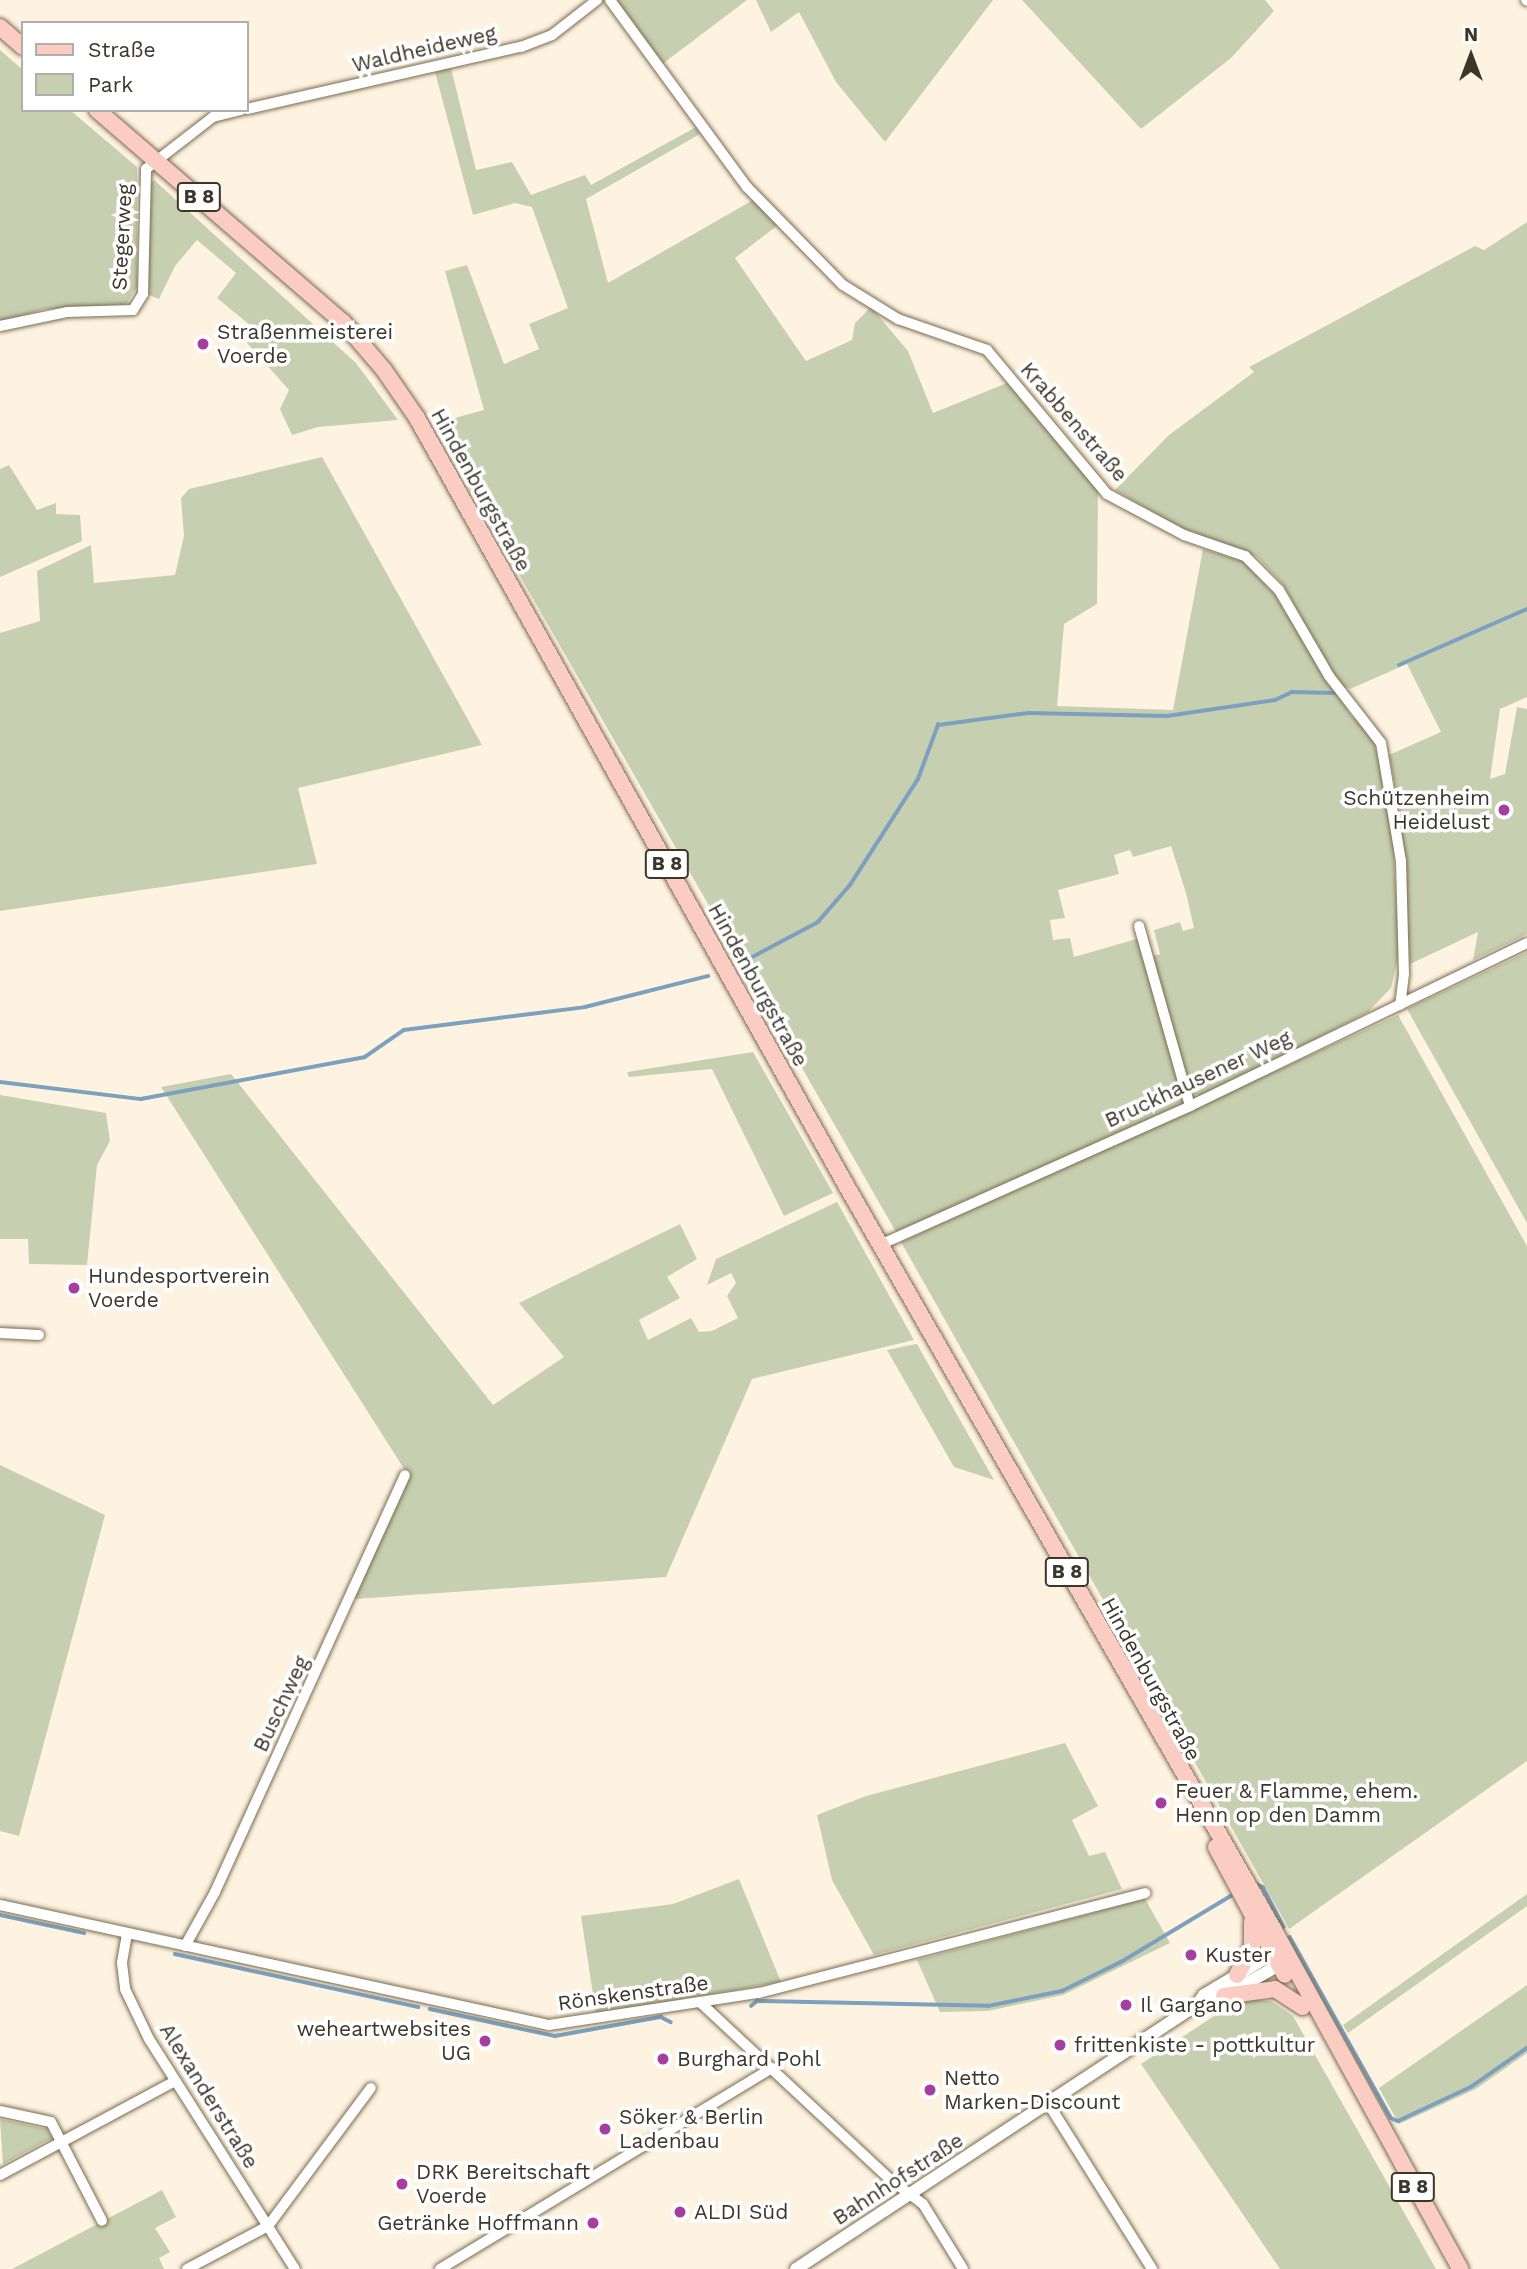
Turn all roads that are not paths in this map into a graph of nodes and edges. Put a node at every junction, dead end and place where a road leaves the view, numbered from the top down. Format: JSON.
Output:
{"nodes":[{"id":1,"x":597,"y":0,"type":"edge"},
{"id":2,"x":610,"y":0,"type":"edge"},
{"id":3,"x":0,"y":27,"type":"edge"},
{"id":4,"x":21,"y":45,"type":"edge"},
{"id":5,"x":248,"y":109,"type":"edge"},
{"id":6,"x":99,"y":112,"type":"edge"},
{"id":7,"x":233,"y":112,"type":"edge"},
{"id":8,"x":154,"y":159,"type":"junction"},
{"id":9,"x":0,"y":326,"type":"edge"},
{"id":10,"x":1139,"y":926,"type":"dead end"},
{"id":11,"x":1527,"y":943,"type":"edge"},
{"id":12,"x":1399,"y":1005,"type":"junction"},
{"id":13,"x":1190,"y":1106,"type":"junction"},
{"id":14,"x":883,"y":1244,"type":"junction"},
{"id":15,"x":0,"y":1333,"type":"edge"},
{"id":16,"x":39,"y":1335,"type":"dead end"},
{"id":17,"x":405,"y":1475,"type":"dead end"},
{"id":18,"x":1202,"y":1812,"type":"junction"},
{"id":19,"x":1145,"y":1894,"type":"dead end"},
{"id":20,"x":0,"y":1905,"type":"edge"},
{"id":21,"x":1250,"y":1912,"type":"junction"},
{"id":22,"x":127,"y":1934,"type":"junction"},
{"id":23,"x":185,"y":1947,"type":"junction"},
{"id":24,"x":1281,"y":1957,"type":"junction"},
{"id":25,"x":1237,"y":1975,"type":"junction"},
{"id":26,"x":1224,"y":1996,"type":"junction"},
{"id":27,"x":702,"y":2004,"type":"junction"},
{"id":28,"x":1197,"y":2005,"type":"junction"},
{"id":29,"x":1303,"y":2007,"type":"junction"},
{"id":30,"x":772,"y":2068,"type":"junction"},
{"id":31,"x":175,"y":2081,"type":"junction"},
{"id":32,"x":371,"y":2088,"type":"dead end"},
{"id":33,"x":1048,"y":2104,"type":"junction"},
{"id":34,"x":1367,"y":2104,"type":"junction"},
{"id":35,"x":0,"y":2111,"type":"edge"},
{"id":36,"x":62,"y":2141,"type":"junction"},
{"id":37,"x":0,"y":2175,"type":"edge"},
{"id":38,"x":909,"y":2195,"type":"junction"},
{"id":39,"x":103,"y":2221,"type":"dead end"},
{"id":40,"x":268,"y":2225,"type":"junction"},
{"id":41,"x":187,"y":2269,"type":"edge"},
{"id":42,"x":295,"y":2269,"type":"edge"},
{"id":43,"x":440,"y":2269,"type":"edge"},
{"id":44,"x":796,"y":2269,"type":"edge"},
{"id":45,"x":963,"y":2269,"type":"edge"},
{"id":46,"x":1152,"y":2269,"type":"edge"},
{"id":47,"x":1460,"y":2269,"type":"edge"}],
"edges":[{"from":1,"to":5,"type":"street","name":"Waldheideweg"},
{"from":2,"to":12,"type":"street","name":"Krabbenstraße"},
{"from":3,"to":4,"type":"main road"},
{"from":6,"to":8,"type":"main road","name":"Hindenburgstraße","number":"B 8"},
{"from":7,"to":8,"type":"street"},
{"from":8,"to":9,"type":"street","name":"Stegerweg"},
{"from":8,"to":14,"type":"main road","name":"Hindenburgstraße","number":"B 8"},
{"from":10,"to":13,"type":"street"},
{"from":11,"to":12,"type":"street","name":"Bruckhausener Weg"},
{"from":12,"to":13,"type":"street","name":"Bruckhausener Weg"},
{"from":13,"to":14,"type":"street","name":"Bruckhausener Weg"},
{"from":14,"to":18,"type":"main road","name":"Hindenburgstraße","number":"B 8"},
{"from":15,"to":16,"type":"street"},
{"from":17,"to":23,"type":"street","name":"Buschweg"},
{"from":18,"to":21,"type":"main road","name":"Hindenburgstraße","number":"B 8"},
{"from":18,"to":24,"type":"main road","name":"Hindenburgstraße","number":"B 8"},
{"from":19,"to":27,"type":"street","name":"Rönskenstraße"},
{"from":20,"to":22,"type":"street","name":"Rönskenstraße"},
{"from":21,"to":24,"type":"main road","name":"Hindenburgstraße","number":"B 8"},
{"from":21,"to":25,"type":"main road"},
{"from":22,"to":23,"type":"street","name":"Rönskenstraße"},
{"from":22,"to":31,"type":"street","name":"Alexanderstraße"},
{"from":23,"to":27,"type":"street","name":"Rönskenstraße"},
{"from":24,"to":25,"type":"street","name":"Bahnhofstraße"},
{"from":24,"to":26,"type":"street","name":"Bahnhofstraße"},
{"from":24,"to":29,"type":"main road","name":"Hindenburgstraße","number":"B 8"},
{"from":24,"to":34,"type":"main road","name":"Hindenburgstraße","number":"B 8"},
{"from":25,"to":28,"type":"street","name":"Bahnhofstraße"},
{"from":26,"to":28,"type":"street","name":"Bahnhofstraße"},
{"from":26,"to":29,"type":"main road"},
{"from":27,"to":30,"type":"street"},
{"from":28,"to":33,"type":"street","name":"Bahnhofstraße"},
{"from":29,"to":34,"type":"main road","name":"Hindenburgstraße","number":"B 8"},
{"from":30,"to":38,"type":"street"},
{"from":30,"to":43,"type":"street"},
{"from":31,"to":36,"type":"street"},
{"from":31,"to":40,"type":"street","name":"Alexanderstraße"},
{"from":32,"to":40,"type":"street"},
{"from":33,"to":38,"type":"street","name":"Bahnhofstraße"},
{"from":33,"to":46,"type":"street"},
{"from":34,"to":47,"type":"main road","name":"Hindenburgstraße","number":"B 8"},
{"from":35,"to":36,"type":"street"},
{"from":36,"to":37,"type":"street"},
{"from":36,"to":39,"type":"street"},
{"from":38,"to":44,"type":"street","name":"Bahnhofstraße"},
{"from":38,"to":45,"type":"street"},
{"from":40,"to":41,"type":"street"},
{"from":40,"to":42,"type":"street","name":"Alexanderstraße"}]}
